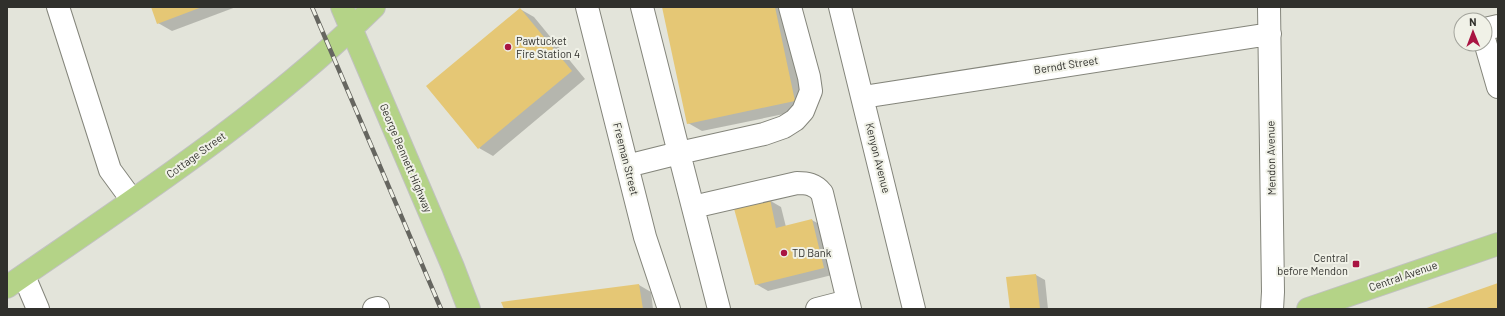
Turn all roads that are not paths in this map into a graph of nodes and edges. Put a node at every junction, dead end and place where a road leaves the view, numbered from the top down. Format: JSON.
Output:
{"nodes":[{"id":1,"x":58,"y":7,"type":"edge"},
{"id":2,"x":342,"y":7,"type":"edge"},
{"id":3,"x":374,"y":7,"type":"edge"},
{"id":4,"x":587,"y":7,"type":"edge"},
{"id":5,"x":642,"y":7,"type":"edge"},
{"id":6,"x":790,"y":7,"type":"edge"},
{"id":7,"x":840,"y":7,"type":"edge"},
{"id":8,"x":1269,"y":7,"type":"edge"},
{"id":9,"x":351,"y":29,"type":"junction"},
{"id":10,"x":1270,"y":34,"type":"junction"},
{"id":11,"x":1488,"y":52,"type":"edge"},
{"id":12,"x":1498,"y":87,"type":"edge"},
{"id":13,"x":863,"y":97,"type":"junction"},
{"id":14,"x":679,"y":153,"type":"junction"},
{"id":15,"x":627,"y":166,"type":"junction"},
{"id":16,"x":132,"y":200,"type":"junction"},
{"id":17,"x":693,"y":207,"type":"junction"},
{"id":18,"x":1498,"y":244,"type":"edge"},
{"id":19,"x":15,"y":281,"type":"edge"},
{"id":20,"x":849,"y":305,"type":"edge"},
{"id":21,"x":38,"y":309,"type":"edge"},
{"id":22,"x":374,"y":309,"type":"edge"},
{"id":23,"x":378,"y":309,"type":"edge"},
{"id":24,"x":469,"y":309,"type":"edge"},
{"id":25,"x":669,"y":309,"type":"edge"},
{"id":26,"x":719,"y":309,"type":"edge"},
{"id":27,"x":817,"y":309,"type":"edge"},
{"id":28,"x":914,"y":309,"type":"edge"},
{"id":29,"x":1272,"y":309,"type":"edge"},
{"id":30,"x":1308,"y":309,"type":"edge"}],
"edges":[{"from":1,"to":16,"type":"street"},
{"from":2,"to":9,"type":"main road","name":"George Bennett Highway"},
{"from":3,"to":9,"type":"main road","name":"Cottage Street"},
{"from":4,"to":15,"type":"street","name":"Freeman Street"},
{"from":5,"to":14,"type":"street"},
{"from":6,"to":14,"type":"street"},
{"from":7,"to":13,"type":"street","name":"Kenyon Avenue"},
{"from":8,"to":10,"type":"street","name":"Mendon Avenue"},
{"from":9,"to":16,"type":"main road","name":"Cottage Street"},
{"from":9,"to":24,"type":"main road","name":"George Bennett Highway"},
{"from":10,"to":13,"type":"street","name":"Berndt Street"},
{"from":10,"to":29,"type":"street","name":"Mendon Avenue"},
{"from":11,"to":12,"type":"street"},
{"from":13,"to":28,"type":"street","name":"Kenyon Avenue"},
{"from":14,"to":15,"type":"street"},
{"from":14,"to":17,"type":"street"},
{"from":15,"to":25,"type":"street","name":"Freeman Street"},
{"from":16,"to":19,"type":"main road","name":"Cottage Street"},
{"from":17,"to":20,"type":"street"},
{"from":17,"to":26,"type":"street"},
{"from":18,"to":30,"type":"main road","name":"Central Avenue"},
{"from":19,"to":21,"type":"street"},
{"from":20,"to":27,"type":"street"},
{"from":22,"to":23,"type":"street"}]}
